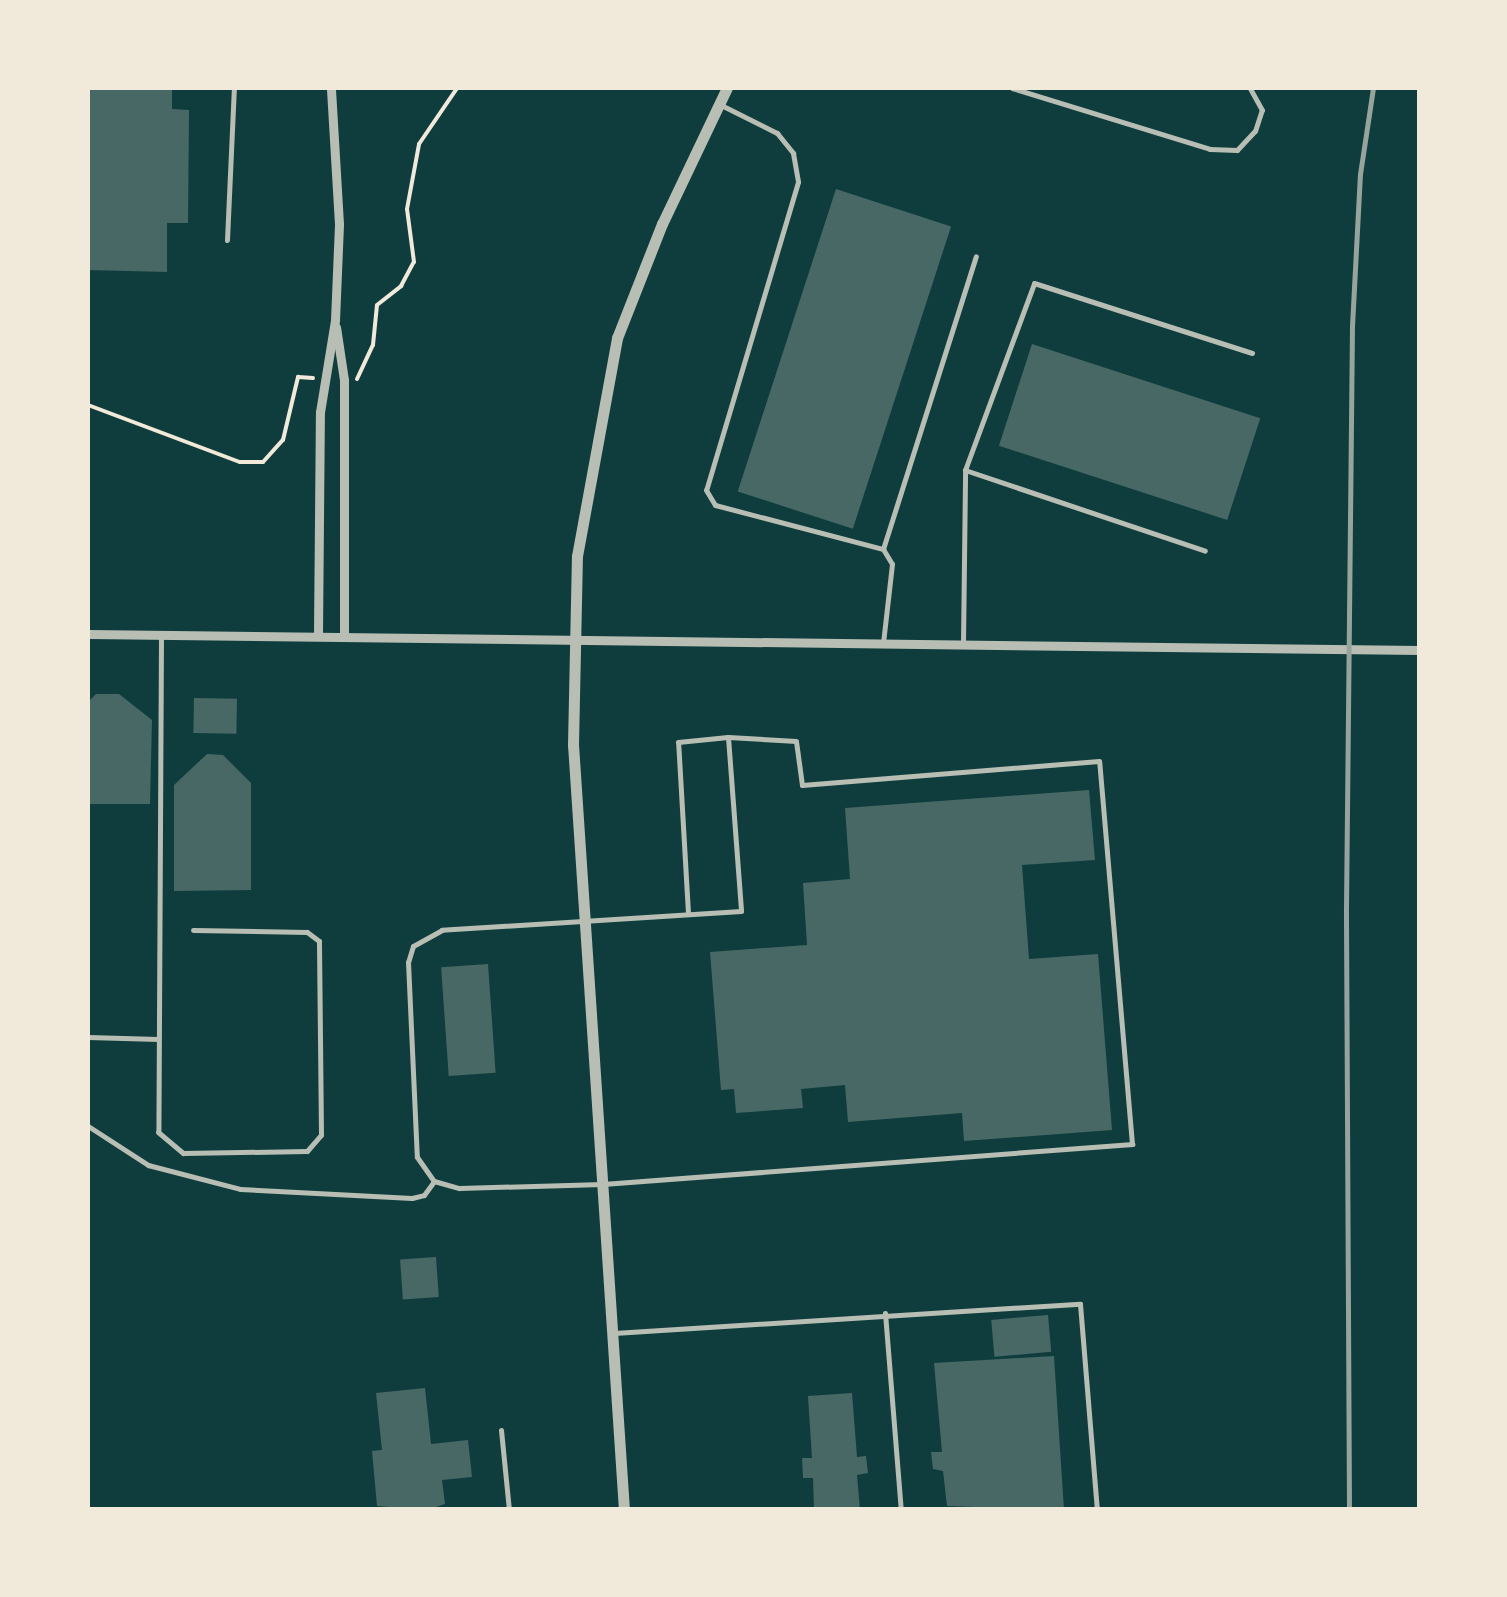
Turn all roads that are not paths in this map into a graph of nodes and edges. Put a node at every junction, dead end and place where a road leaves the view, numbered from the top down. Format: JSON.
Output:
{"nodes":[{"id":1,"x":234,"y":88,"type":"edge"},
{"id":2,"x":331,"y":88,"type":"edge"},
{"id":3,"x":728,"y":88,"type":"edge"},
{"id":4,"x":1012,"y":88,"type":"edge"},
{"id":5,"x":1250,"y":88,"type":"edge"},
{"id":6,"x":719,"y":104,"type":"junction"},
{"id":7,"x":227,"y":240,"type":"dead end"},
{"id":8,"x":976,"y":256,"type":"dead end"},
{"id":9,"x":335,"y":320,"type":"junction"},
{"id":10,"x":1252,"y":353,"type":"dead end"},
{"id":11,"x":965,"y":470,"type":"junction"},
{"id":12,"x":882,"y":550,"type":"junction"},
{"id":13,"x":1205,"y":551,"type":"dead end"},
{"id":14,"x":88,"y":634,"type":"edge"},
{"id":15,"x":162,"y":634,"type":"junction"},
{"id":16,"x":318,"y":634,"type":"junction"},
{"id":17,"x":344,"y":635,"type":"junction"},
{"id":18,"x":574,"y":635,"type":"junction"},
{"id":19,"x":883,"y":643,"type":"junction"},
{"id":20,"x":964,"y":643,"type":"junction"},
{"id":21,"x":1420,"y":650,"type":"edge"},
{"id":22,"x":728,"y":737,"type":"junction"},
{"id":23,"x":688,"y":913,"type":"junction"},
{"id":24,"x":585,"y":922,"type":"junction"},
{"id":25,"x":193,"y":930,"type":"dead end"},
{"id":26,"x":88,"y":1037,"type":"edge"},
{"id":27,"x":158,"y":1039,"type":"junction"},
{"id":28,"x":88,"y":1126,"type":"edge"},
{"id":29,"x":434,"y":1182,"type":"junction"},
{"id":30,"x":602,"y":1184,"type":"junction"},
{"id":31,"x":885,"y":1313,"type":"junction"},
{"id":32,"x":611,"y":1334,"type":"junction"},
{"id":33,"x":501,"y":1430,"type":"dead end"},
{"id":34,"x":510,"y":1510,"type":"edge"},
{"id":35,"x":624,"y":1510,"type":"edge"},
{"id":36,"x":901,"y":1510,"type":"edge"},
{"id":37,"x":1097,"y":1510,"type":"edge"}],
"edges":[{"from":1,"to":7,"type":"lane"},
{"from":2,"to":9,"type":"street"},
{"from":3,"to":6,"type":"street"},
{"from":4,"to":5,"type":"lane"},
{"from":6,"to":12,"type":"lane"},
{"from":6,"to":18,"type":"street"},
{"from":8,"to":12,"type":"lane"},
{"from":9,"to":16,"type":"street"},
{"from":9,"to":17,"type":"street"},
{"from":10,"to":11,"type":"lane"},
{"from":11,"to":13,"type":"lane"},
{"from":11,"to":20,"type":"lane"},
{"from":12,"to":19,"type":"lane"},
{"from":14,"to":15,"type":"street"},
{"from":15,"to":16,"type":"street"},
{"from":15,"to":27,"type":"lane"},
{"from":16,"to":17,"type":"street"},
{"from":17,"to":18,"type":"street"},
{"from":18,"to":19,"type":"street"},
{"from":18,"to":24,"type":"street"},
{"from":19,"to":20,"type":"street"},
{"from":20,"to":21,"type":"street"},
{"from":22,"to":23,"type":"lane"},
{"from":22,"to":23,"type":"lane"},
{"from":22,"to":30,"type":"lane"},
{"from":23,"to":24,"type":"lane"},
{"from":24,"to":29,"type":"lane"},
{"from":24,"to":30,"type":"street"},
{"from":25,"to":27,"type":"lane"},
{"from":26,"to":27,"type":"lane"},
{"from":28,"to":29,"type":"lane"},
{"from":29,"to":30,"type":"lane"},
{"from":30,"to":32,"type":"street"},
{"from":31,"to":32,"type":"lane"},
{"from":31,"to":36,"type":"lane"},
{"from":31,"to":37,"type":"lane"},
{"from":32,"to":35,"type":"street"},
{"from":33,"to":34,"type":"lane"}]}
